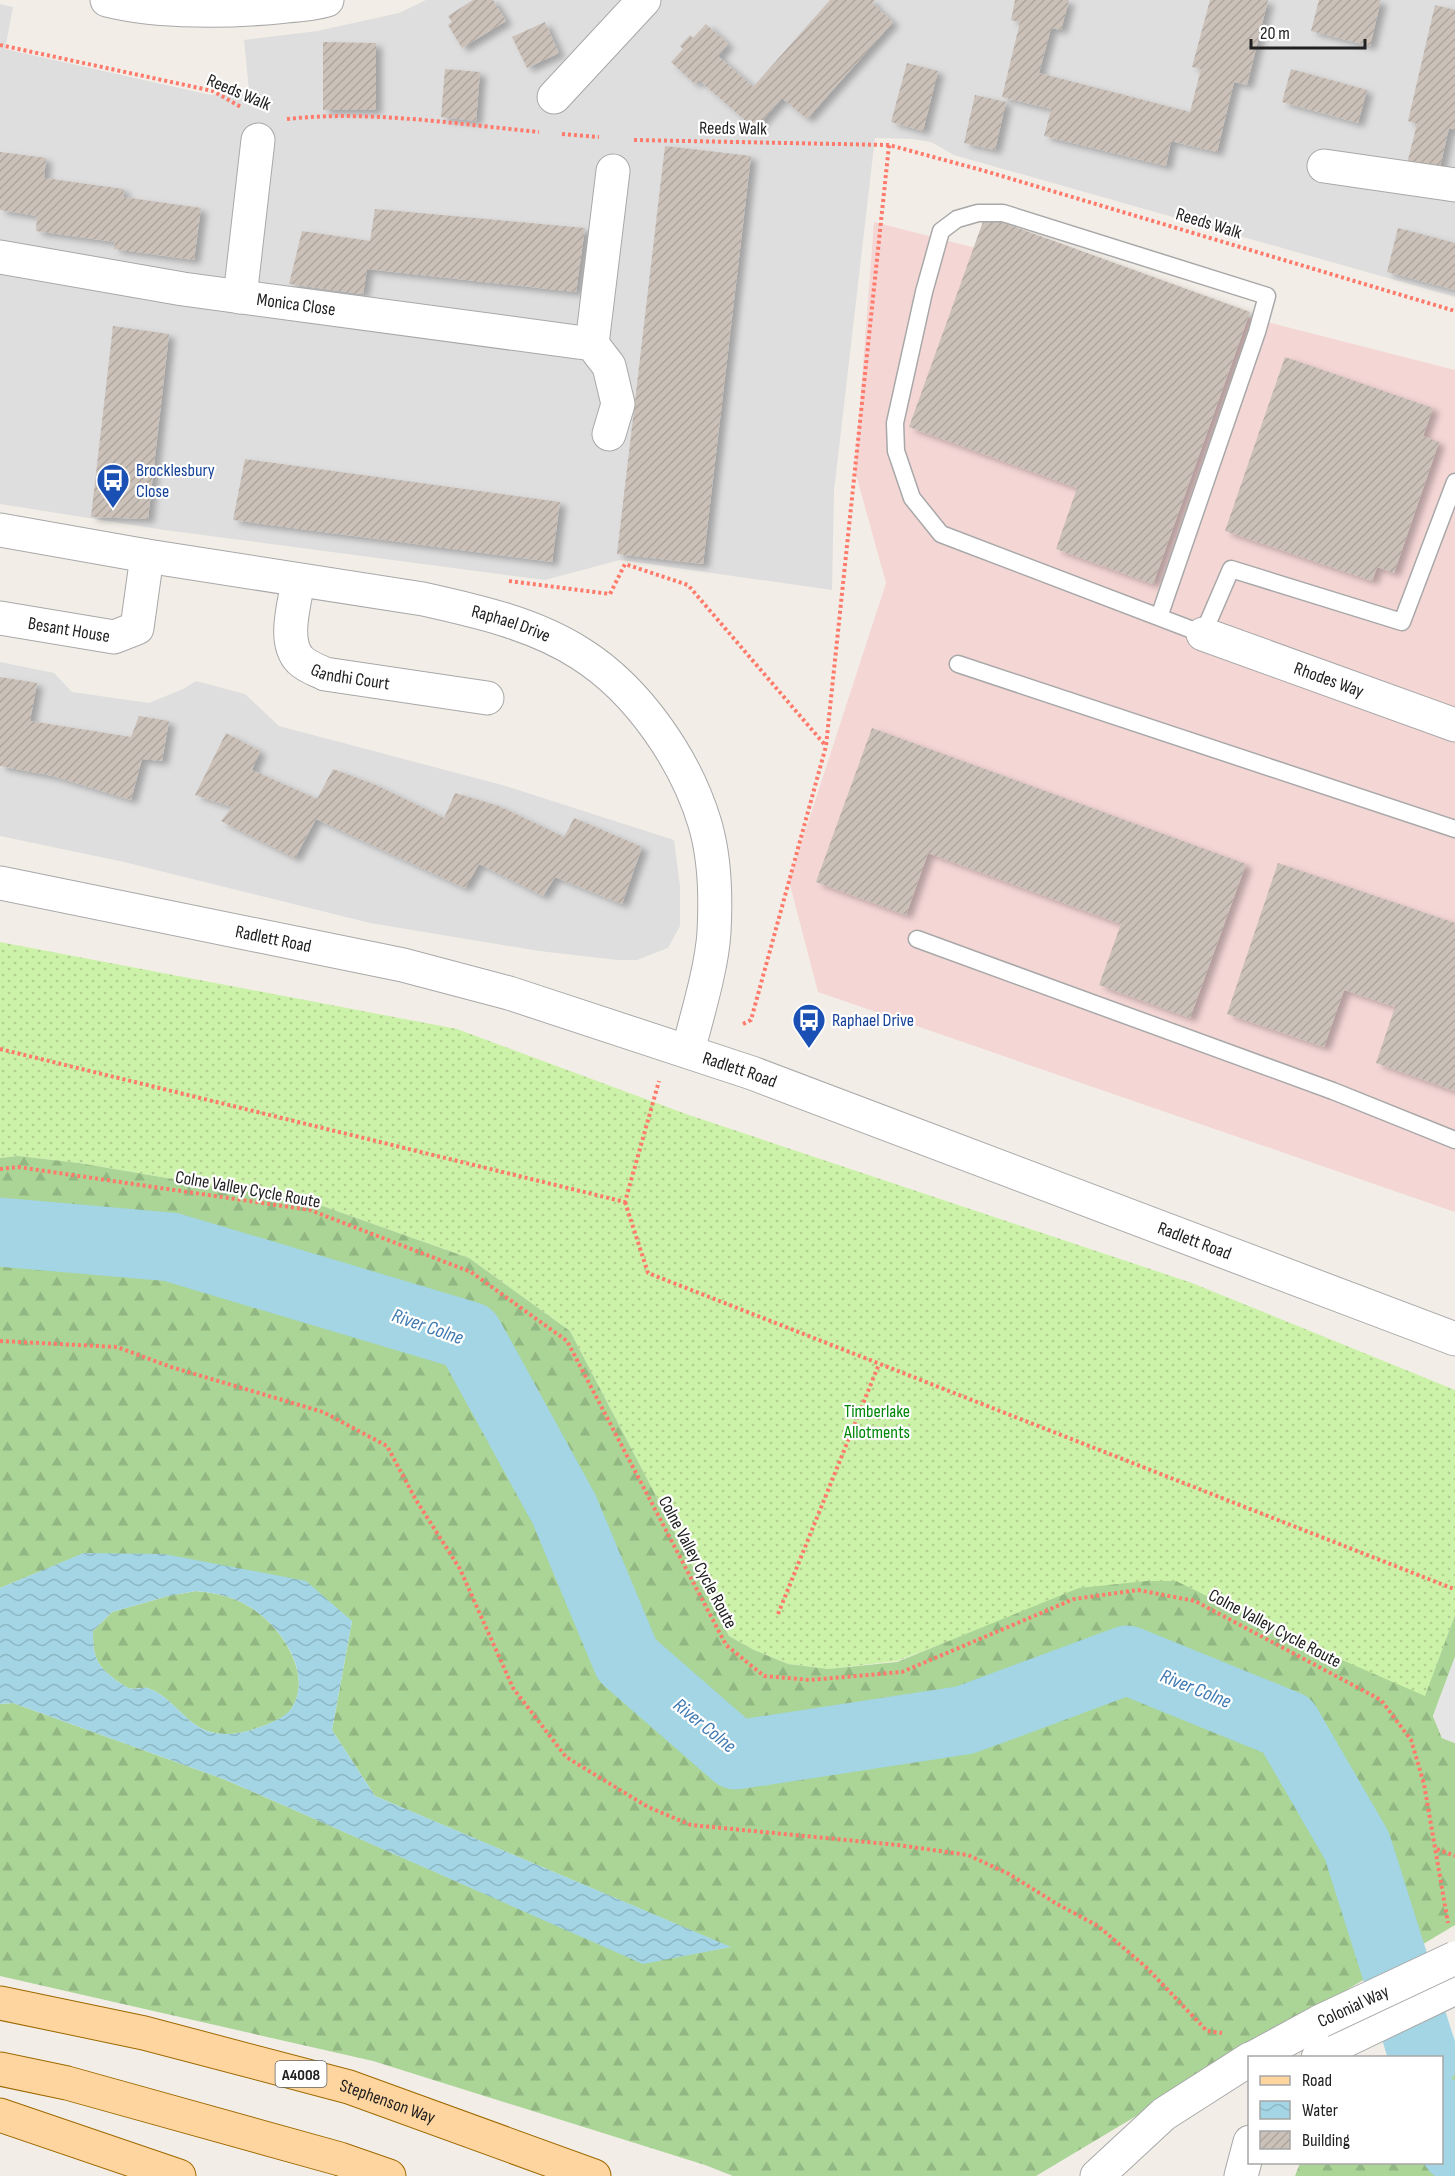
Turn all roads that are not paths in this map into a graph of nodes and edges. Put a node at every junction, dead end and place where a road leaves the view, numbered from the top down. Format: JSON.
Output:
{"nodes":[{"id":1,"x":107,"y":0,"type":"edge"},
{"id":2,"x":327,"y":0,"type":"edge"},
{"id":3,"x":644,"y":0,"type":"edge"},
{"id":4,"x":554,"y":97,"type":"dead end"},
{"id":5,"x":261,"y":124,"type":"road end"},
{"id":6,"x":1324,"y":166,"type":"dead end"},
{"id":7,"x":613,"y":171,"type":"dead end"},
{"id":8,"x":1455,"y":185,"type":"edge"},
{"id":9,"x":0,"y":257,"type":"edge"},
{"id":10,"x":240,"y":297,"type":"junction"},
{"id":11,"x":592,"y":344,"type":"junction"},
{"id":12,"x":609,"y":435,"type":"dead end"},
{"id":13,"x":1455,"y":482,"type":"edge"},
{"id":14,"x":0,"y":530,"type":"edge"},
{"id":15,"x":147,"y":556,"type":"junction"},
{"id":16,"x":298,"y":580,"type":"junction"},
{"id":17,"x":1159,"y":617,"type":"junction"},
{"id":18,"x":0,"y":618,"type":"edge"},
{"id":19,"x":1203,"y":634,"type":"junction"},
{"id":20,"x":958,"y":664,"type":"dead end"},
{"id":21,"x":487,"y":698,"type":"dead end"},
{"id":22,"x":1455,"y":725,"type":"edge"},
{"id":23,"x":1455,"y":829,"type":"edge"},
{"id":24,"x":0,"y":883,"type":"edge"},
{"id":25,"x":917,"y":939,"type":"dead end"},
{"id":26,"x":678,"y":1048,"type":"junction"},
{"id":27,"x":1455,"y":1140,"type":"edge"},
{"id":28,"x":1455,"y":1339,"type":"edge"},
{"id":29,"x":1455,"y":1958,"type":"edge"},
{"id":30,"x":1455,"y":1988,"type":"edge"},
{"id":31,"x":0,"y":2003,"type":"edge"},
{"id":32,"x":1324,"y":2042,"type":"edge"},
{"id":33,"x":1244,"y":2051,"type":"edge"},
{"id":34,"x":0,"y":2069,"type":"edge"},
{"id":35,"x":0,"y":2115,"type":"edge"},
{"id":36,"x":1248,"y":2149,"type":"edge"},
{"id":37,"x":179,"y":2176,"type":"edge"},
{"id":38,"x":389,"y":2176,"type":"edge"},
{"id":39,"x":594,"y":2176,"type":"edge"},
{"id":40,"x":1097,"y":2176,"type":"edge"},
{"id":41,"x":1240,"y":2176,"type":"edge"}],
"edges":[{"from":1,"to":2,"type":"street"},
{"from":3,"to":4,"type":"street"},
{"from":5,"to":10,"type":"street"},
{"from":6,"to":8,"type":"street"},
{"from":7,"to":11,"type":"street"},
{"from":9,"to":10,"type":"street","name":"Monica Close"},
{"from":10,"to":11,"type":"street","name":"Monica Close"},
{"from":11,"to":12,"type":"street"},
{"from":13,"to":19,"type":"lane"},
{"from":14,"to":15,"type":"street","name":"Raphael Drive"},
{"from":15,"to":16,"type":"street","name":"Raphael Drive"},
{"from":15,"to":18,"type":"street","name":"Besant House"},
{"from":16,"to":21,"type":"street","name":"Gandhi Court"},
{"from":16,"to":26,"type":"street","name":"Raphael Drive"},
{"from":17,"to":17,"type":"lane"},
{"from":17,"to":19,"type":"lane"},
{"from":19,"to":22,"type":"street","name":"Rhodes Way"},
{"from":20,"to":23,"type":"lane"},
{"from":24,"to":26,"type":"street","name":"Radlett Road"},
{"from":25,"to":27,"type":"lane"},
{"from":26,"to":28,"type":"street","name":"Radlett Road"},
{"from":29,"to":32,"type":"street","name":"Colonial Way","bridge":true},
{"from":30,"to":32,"type":"street","name":"Colonial Way"},
{"from":31,"to":39,"type":"main road","name":"Stephenson Way","number":"A4008"},
{"from":32,"to":33,"type":"street","name":"Colonial Way"},
{"from":33,"to":40,"type":"street","name":"Colonial Way"},
{"from":34,"to":38,"type":"main road"},
{"from":35,"to":37,"type":"main road"},
{"from":36,"to":41,"type":"street"}]}
